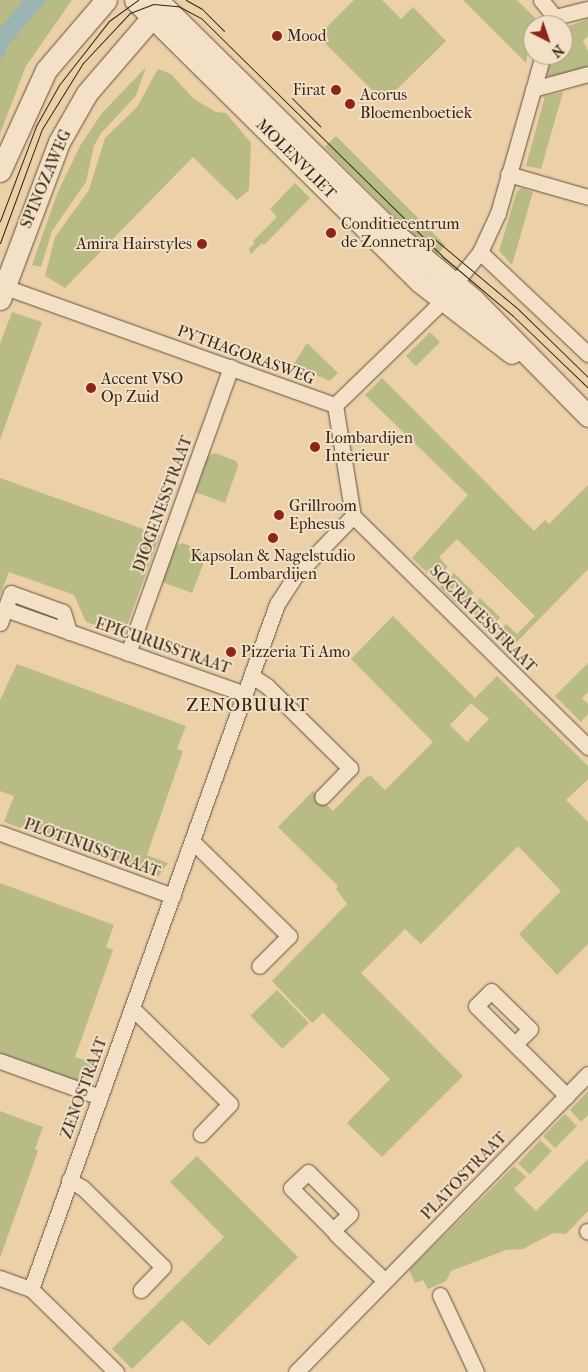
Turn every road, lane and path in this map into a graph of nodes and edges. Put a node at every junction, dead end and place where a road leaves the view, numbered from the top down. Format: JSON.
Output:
{"nodes":[{"id":1,"x":106,"y":0,"type":"edge"},
{"id":2,"x":135,"y":0,"type":"edge"},
{"id":3,"x":541,"y":0,"type":"edge"},
{"id":4,"x":160,"y":6,"type":"edge"},
{"id":5,"x":588,"y":9,"type":"edge"},
{"id":6,"x":550,"y":15,"type":"edge"},
{"id":7,"x":570,"y":15,"type":"edge"},
{"id":8,"x":540,"y":65,"type":"edge"},
{"id":9,"x":588,"y":74,"type":"edge"},
{"id":10,"x":533,"y":89,"type":"junction"},
{"id":11,"x":0,"y":172,"type":"edge"},
{"id":12,"x":508,"y":174,"type":"junction"},
{"id":13,"x":588,"y":197,"type":"edge"},
{"id":14,"x":480,"y":252,"type":"junction"},
{"id":15,"x":455,"y":285,"type":"junction"},
{"id":16,"x":2,"y":290,"type":"edge"},
{"id":17,"x":442,"y":301,"type":"junction"},
{"id":18,"x":588,"y":354,"type":"edge"},
{"id":19,"x":231,"y":367,"type":"junction"},
{"id":20,"x":547,"y":376,"type":"junction"},
{"id":21,"x":336,"y":405,"type":"junction"},
{"id":22,"x":588,"y":416,"type":"edge"},
{"id":23,"x":354,"y":516,"type":"junction"},
{"id":24,"x":2,"y":616,"type":"edge"},
{"id":25,"x":128,"y":653,"type":"junction"},
{"id":26,"x":252,"y":676,"type":"junction"},
{"id":27,"x":245,"y":694,"type":"junction"},
{"id":28,"x":588,"y":747,"type":"edge"},
{"id":29,"x":322,"y":797,"type":"dead end"},
{"id":30,"x":0,"y":833,"type":"edge"},
{"id":31,"x":192,"y":842,"type":"junction"},
{"id":32,"x":172,"y":896,"type":"junction"},
{"id":33,"x":259,"y":966,"type":"dead end"},
{"id":34,"x":132,"y":1008,"type":"junction"},
{"id":35,"x":515,"y":1044,"type":"dead end"},
{"id":36,"x":0,"y":1061,"type":"edge"},
{"id":37,"x":588,"y":1074,"type":"edge"},
{"id":38,"x":566,"y":1096,"type":"junction"},
{"id":39,"x":100,"y":1097,"type":"junction"},
{"id":40,"x":201,"y":1134,"type":"dead end"},
{"id":41,"x":69,"y":1180,"type":"junction"},
{"id":42,"x":333,"y":1230,"type":"dead end"},
{"id":43,"x":0,"y":1278,"type":"edge"},
{"id":44,"x":385,"y":1281,"type":"junction"},
{"id":45,"x":31,"y":1289,"type":"junction"},
{"id":46,"x":141,"y":1290,"type":"dead end"},
{"id":47,"x":440,"y":1295,"type":"dead end"},
{"id":48,"x":116,"y":1372,"type":"edge"},
{"id":49,"x":296,"y":1372,"type":"edge"},
{"id":50,"x":476,"y":1372,"type":"edge"}],
"edges":[{"from":1,"to":11,"type":"main road"},
{"from":2,"to":4,"type":"main road"},
{"from":3,"to":6,"type":"street"},
{"from":4,"to":15,"type":"main road","name":"MOLENVLIET"},
{"from":4,"to":16,"type":"main road","name":"SPINOZAWEG"},
{"from":4,"to":17,"type":"main road","name":"MOLENVLIET"},
{"from":5,"to":7,"type":"street"},
{"from":8,"to":10,"type":"street"},
{"from":9,"to":10,"type":"street"},
{"from":10,"to":12,"type":"street"},
{"from":12,"to":13,"type":"street"},
{"from":12,"to":14,"type":"street"},
{"from":14,"to":15,"type":"street"},
{"from":14,"to":18,"type":"street"},
{"from":15,"to":17,"type":"street"},
{"from":15,"to":20,"type":"main road","name":"MOLENVLIET"},
{"from":16,"to":19,"type":"street","name":"PYTHAGORASWEG"},
{"from":17,"to":20,"type":"main road","name":"MOLENVLIET"},
{"from":17,"to":21,"type":"street"},
{"from":19,"to":21,"type":"street","name":"PYTHAGORASWEG"},
{"from":19,"to":25,"type":"street","name":"DIOGENESSTRAAT"},
{"from":20,"to":22,"type":"main road","name":"MOLENVLIET"},
{"from":21,"to":23,"type":"street"},
{"from":23,"to":26,"type":"street","name":"ZENOSTRAAT"},
{"from":23,"to":28,"type":"street","name":"SOCRATESSTRAAT"},
{"from":24,"to":25,"type":"street","name":"EPICURUSSTRAAT"},
{"from":25,"to":27,"type":"street","name":"EPICURUSSTRAAT"},
{"from":26,"to":27,"type":"street","name":"ZENOSTRAAT"},
{"from":26,"to":29,"type":"street"},
{"from":27,"to":31,"type":"street","name":"ZENOSTRAAT"},
{"from":30,"to":32,"type":"street","name":"PLOTINUSSTRAAT"},
{"from":31,"to":32,"type":"street","name":"ZENOSTRAAT"},
{"from":31,"to":33,"type":"street"},
{"from":32,"to":34,"type":"street","name":"ZENOSTRAAT"},
{"from":34,"to":39,"type":"street","name":"ZENOSTRAAT"},
{"from":34,"to":40,"type":"street"},
{"from":35,"to":38,"type":"street"},
{"from":36,"to":39,"type":"street"},
{"from":37,"to":38,"type":"street","name":"PLATOSTRAAT"},
{"from":38,"to":44,"type":"street","name":"PLATOSTRAAT"},
{"from":39,"to":41,"type":"street","name":"ZENOSTRAAT"},
{"from":41,"to":45,"type":"street","name":"ZENOSTRAAT"},
{"from":41,"to":46,"type":"street"},
{"from":42,"to":44,"type":"street"},
{"from":43,"to":45,"type":"street"},
{"from":44,"to":49,"type":"street","name":"PLATOSTRAAT"},
{"from":45,"to":48,"type":"street"},
{"from":47,"to":50,"type":"street"}]}
